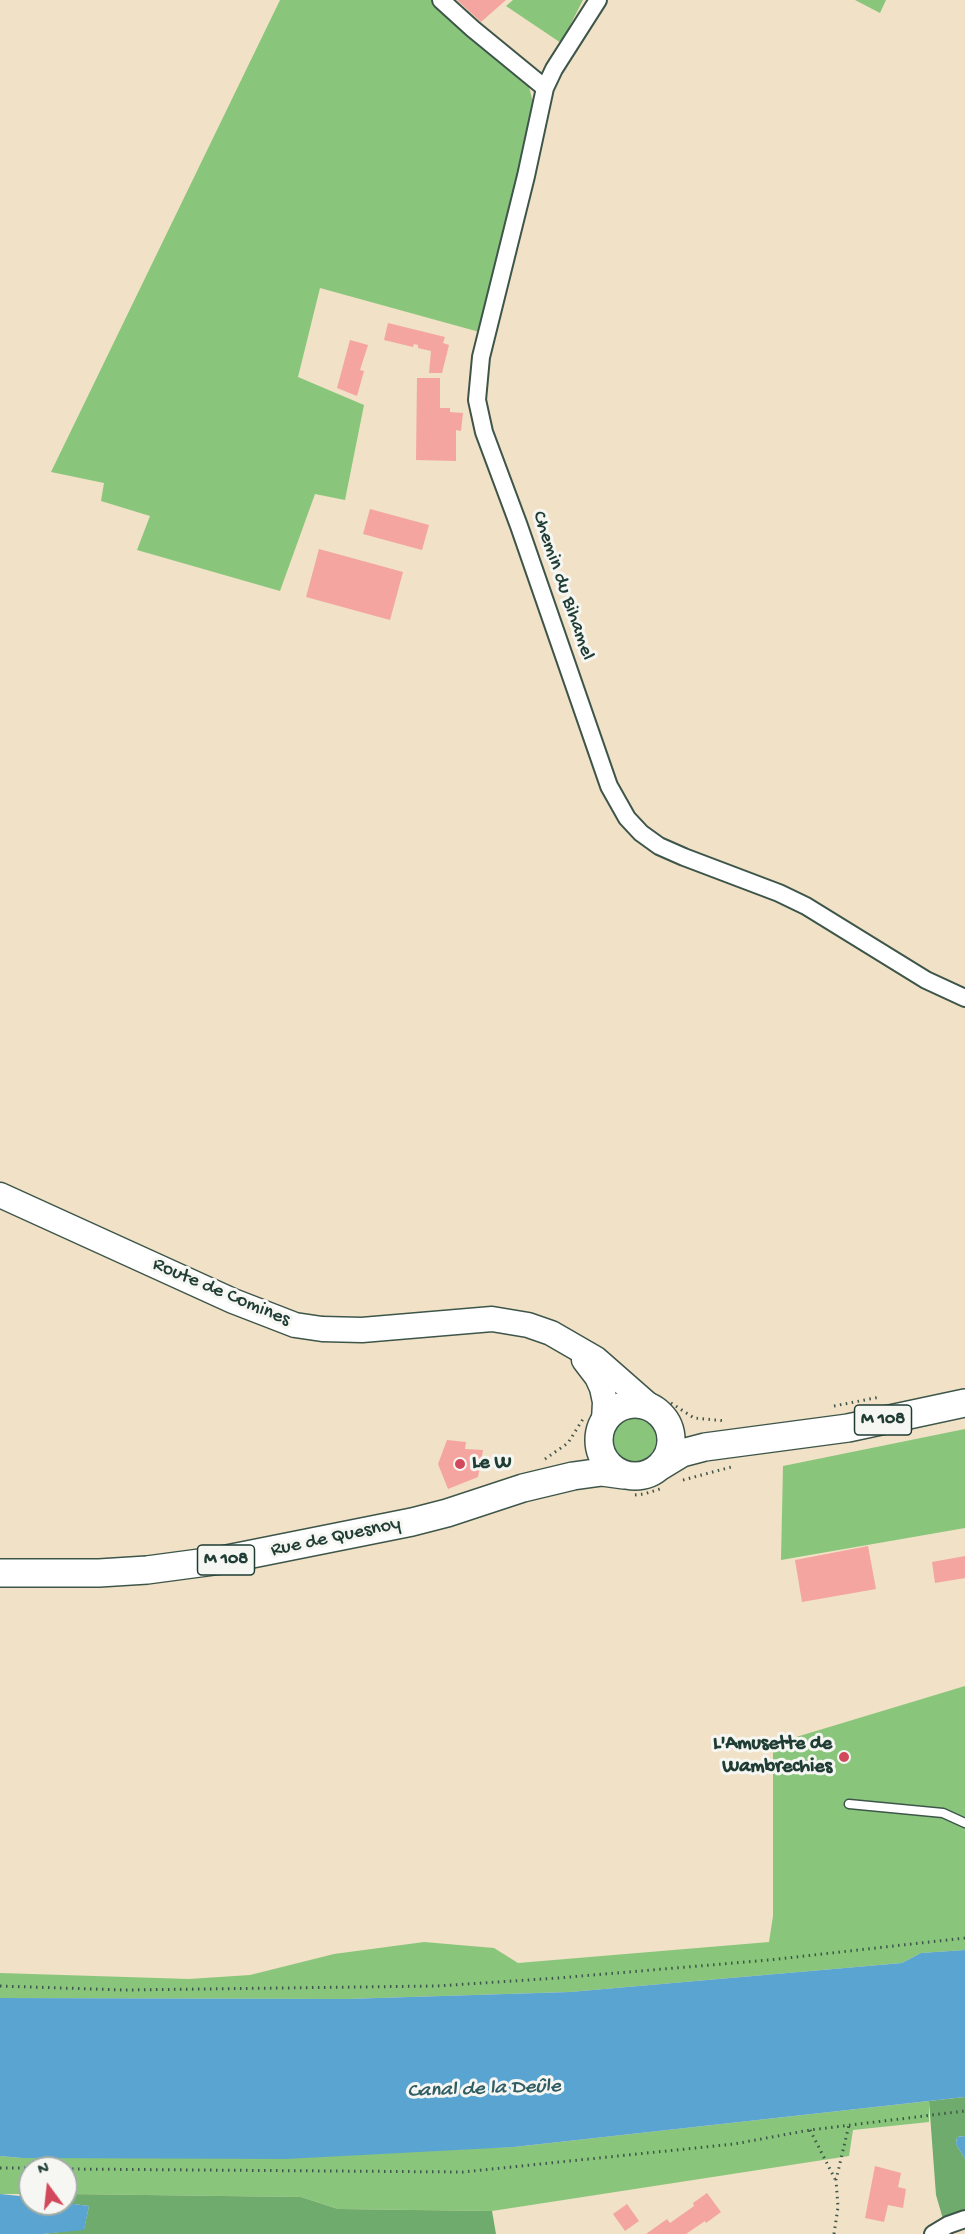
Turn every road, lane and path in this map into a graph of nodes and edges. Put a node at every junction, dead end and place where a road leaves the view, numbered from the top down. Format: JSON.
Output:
{"nodes":[{"id":1,"x":441,"y":0,"type":"edge"},
{"id":2,"x":598,"y":0,"type":"edge"},
{"id":3,"x":545,"y":88,"type":"junction"},
{"id":4,"x":965,"y":998,"type":"edge"},
{"id":5,"x":0,"y":1195,"type":"edge"},
{"id":6,"x":560,"y":1338,"type":"junction"},
{"id":7,"x":884,"y":1396,"type":"dead end"},
{"id":8,"x":965,"y":1402,"type":"edge"},
{"id":9,"x":829,"y":1407,"type":"dead end"},
{"id":10,"x":661,"y":1408,"type":"junction"},
{"id":11,"x":596,"y":1421,"type":"junction"},
{"id":12,"x":732,"y":1422,"type":"dead end"},
{"id":13,"x":801,"y":1434,"type":"junction"},
{"id":14,"x":543,"y":1460,"type":"dead end"},
{"id":15,"x":659,"y":1467,"type":"junction"},
{"id":16,"x":624,"y":1475,"type":"junction"},
{"id":17,"x":523,"y":1488,"type":"junction"},
{"id":18,"x":0,"y":1573,"type":"edge"},
{"id":19,"x":849,"y":1804,"type":"dead end"},
{"id":20,"x":965,"y":1823,"type":"edge"},
{"id":21,"x":965,"y":1938,"type":"edge"},
{"id":22,"x":0,"y":1986,"type":"edge"},
{"id":23,"x":965,"y":2111,"type":"edge"},
{"id":24,"x":849,"y":2125,"type":"junction"},
{"id":25,"x":810,"y":2130,"type":"junction"},
{"id":26,"x":0,"y":2168,"type":"edge"},
{"id":27,"x":18,"y":2168,"type":"edge"},
{"id":28,"x":78,"y":2169,"type":"edge"},
{"id":29,"x":836,"y":2180,"type":"junction"},
{"id":30,"x":965,"y":2219,"type":"edge"},
{"id":31,"x":834,"y":2234,"type":"edge"},
{"id":32,"x":933,"y":2234,"type":"edge"}],
"edges":[{"from":1,"to":3,"type":"street"},
{"from":2,"to":3,"type":"street","name":"Chemin du Bihamel"},
{"from":3,"to":4,"type":"street","name":"Chemin du Bihamel"},
{"from":5,"to":6,"type":"street","name":"Route de Comines"},
{"from":6,"to":10,"type":"street","name":"Route de Comines"},
{"from":6,"to":11,"type":"street","name":"Route de Comines"},
{"from":7,"to":9,"type":"path"},
{"from":8,"to":13,"type":"main road","number":"M 108"},
{"from":10,"to":11,"type":"main road"},
{"from":10,"to":12,"type":"path"},
{"from":10,"to":13,"type":"main road","number":"M 108"},
{"from":10,"to":15,"type":"main road"},
{"from":11,"to":14,"type":"path"},
{"from":11,"to":16,"type":"main road"},
{"from":11,"to":17,"type":"main road","name":"Rue de Quesnoy","number":"M 108"},
{"from":13,"to":15,"type":"main road","number":"M 108"},
{"from":15,"to":16,"type":"main road"},
{"from":16,"to":17,"type":"main road","name":"Rue de Quesnoy","number":"M 108"},
{"from":17,"to":18,"type":"main road","name":"Rue de Quesnoy","number":"M 108"},
{"from":19,"to":20,"type":"lane"},
{"from":21,"to":22,"type":"path"},
{"from":23,"to":24,"type":"path"},
{"from":24,"to":25,"type":"path"},
{"from":24,"to":29,"type":"path"},
{"from":25,"to":28,"type":"path"},
{"from":25,"to":29,"type":"path"},
{"from":26,"to":27,"type":"path"},
{"from":29,"to":31,"type":"path"},
{"from":30,"to":32,"type":"street"}]}
